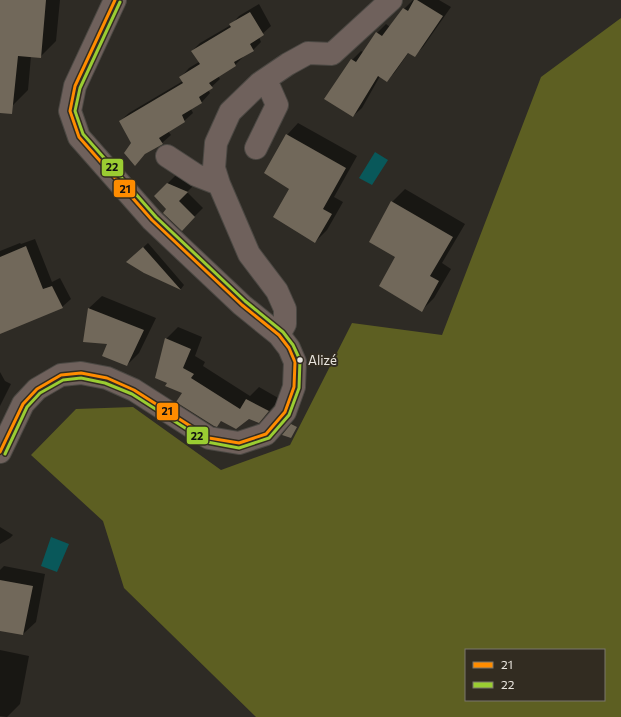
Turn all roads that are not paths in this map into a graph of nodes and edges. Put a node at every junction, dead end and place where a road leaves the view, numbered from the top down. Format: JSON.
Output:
{"nodes":[{"id":1,"x":115,"y":0,"type":"edge"},
{"id":2,"x":391,"y":0,"type":"edge"},
{"id":3,"x":260,"y":83,"type":"junction"},
{"id":4,"x":256,"y":148,"type":"dead end"},
{"id":5,"x":167,"y":156,"type":"dead end"},
{"id":6,"x":219,"y":184,"type":"junction"},
{"id":7,"x":279,"y":335,"type":"junction"},
{"id":8,"x":0,"y":452,"type":"edge"}],
"edges":[{"from":1,"to":7,"type":"street"},
{"from":2,"to":3,"type":"street"},
{"from":3,"to":4,"type":"street"},
{"from":3,"to":6,"type":"street"},
{"from":5,"to":6,"type":"street"},
{"from":6,"to":7,"type":"street"},
{"from":7,"to":8,"type":"street"}]}
